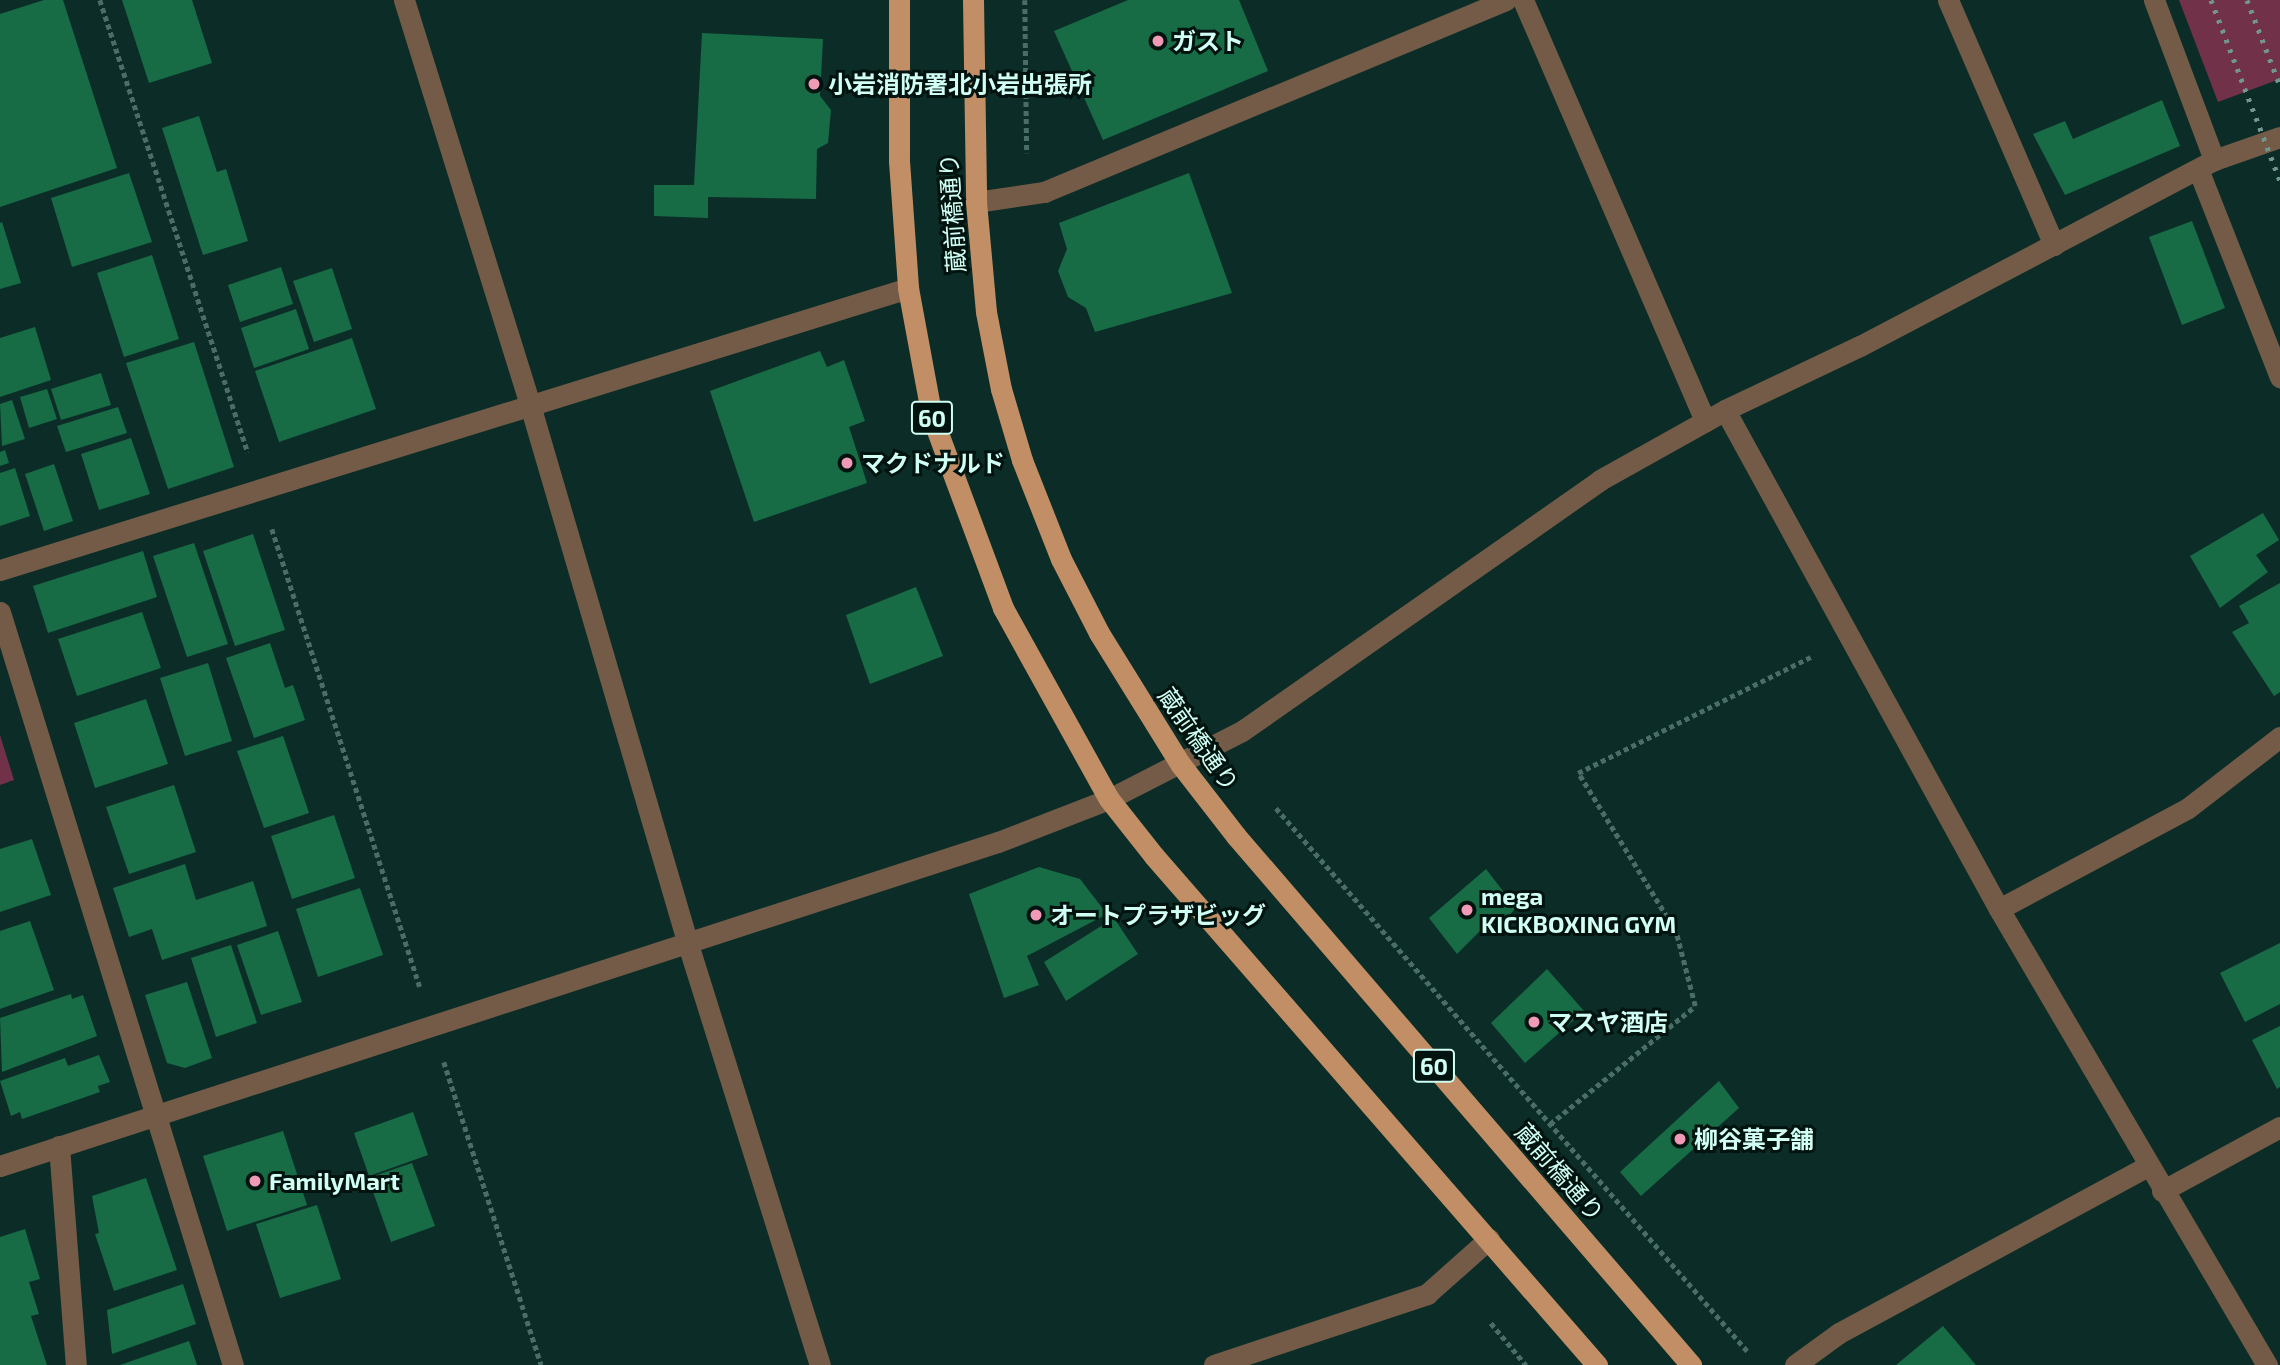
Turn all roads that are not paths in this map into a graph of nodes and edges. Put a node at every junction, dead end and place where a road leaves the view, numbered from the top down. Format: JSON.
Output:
{"nodes":[{"id":1,"x":404,"y":0,"type":"edge"},
{"id":2,"x":899,"y":0,"type":"edge"},
{"id":3,"x":973,"y":0,"type":"edge"},
{"id":4,"x":1506,"y":0,"type":"edge"},
{"id":5,"x":1523,"y":0,"type":"edge"},
{"id":6,"x":1948,"y":0,"type":"edge"},
{"id":7,"x":2154,"y":0,"type":"edge"},
{"id":8,"x":2280,"y":137,"type":"edge"},
{"id":9,"x":2206,"y":165,"type":"junction"},
{"id":10,"x":976,"y":202,"type":"junction"},
{"id":11,"x":2054,"y":245,"type":"junction"},
{"id":12,"x":908,"y":288,"type":"junction"},
{"id":13,"x":2280,"y":377,"type":"edge"},
{"id":14,"x":530,"y":405,"type":"junction"},
{"id":15,"x":1725,"y":410,"type":"junction"},
{"id":16,"x":1705,"y":421,"type":"junction"},
{"id":17,"x":0,"y":570,"type":"edge"},
{"id":18,"x":0,"y":612,"type":"edge"},
{"id":19,"x":2280,"y":737,"type":"edge"},
{"id":20,"x":1181,"y":765,"type":"junction"},
{"id":21,"x":1109,"y":799,"type":"junction"},
{"id":22,"x":1999,"y":909,"type":"junction"},
{"id":23,"x":687,"y":941,"type":"junction"},
{"id":24,"x":152,"y":1114,"type":"junction"},
{"id":25,"x":2280,"y":1128,"type":"edge"},
{"id":26,"x":59,"y":1146,"type":"junction"},
{"id":27,"x":0,"y":1166,"type":"edge"},
{"id":28,"x":2147,"y":1166,"type":"junction"},
{"id":29,"x":2162,"y":1191,"type":"junction"},
{"id":30,"x":1489,"y":1239,"type":"junction"},
{"id":31,"x":76,"y":1365,"type":"edge"},
{"id":32,"x":233,"y":1365,"type":"edge"},
{"id":33,"x":820,"y":1365,"type":"edge"},
{"id":34,"x":1214,"y":1365,"type":"edge"},
{"id":35,"x":1597,"y":1365,"type":"edge"},
{"id":36,"x":1691,"y":1365,"type":"edge"},
{"id":37,"x":1795,"y":1365,"type":"edge"},
{"id":38,"x":2267,"y":1365,"type":"edge"}],
"edges":[{"from":1,"to":14,"type":"street"},
{"from":2,"to":12,"type":"main road","name":"蔵前橋通り","number":"60"},
{"from":3,"to":10,"type":"main road","name":"蔵前橋通り","number":"60"},
{"from":4,"to":10,"type":"street"},
{"from":5,"to":16,"type":"street"},
{"from":6,"to":11,"type":"street"},
{"from":7,"to":9,"type":"street"},
{"from":8,"to":9,"type":"street"},
{"from":9,"to":11,"type":"street"},
{"from":9,"to":13,"type":"street"},
{"from":10,"to":20,"type":"main road","name":"蔵前橋通り","number":"60"},
{"from":11,"to":15,"type":"street"},
{"from":12,"to":14,"type":"street"},
{"from":12,"to":21,"type":"main road","name":"蔵前橋通り","number":"60"},
{"from":14,"to":17,"type":"street"},
{"from":14,"to":23,"type":"street"},
{"from":15,"to":16,"type":"street"},
{"from":15,"to":22,"type":"street"},
{"from":16,"to":20,"type":"street"},
{"from":18,"to":24,"type":"street"},
{"from":19,"to":22,"type":"street"},
{"from":20,"to":21,"type":"street"},
{"from":20,"to":36,"type":"main road","name":"蔵前橋通り","number":"60"},
{"from":21,"to":23,"type":"street"},
{"from":21,"to":30,"type":"main road","name":"蔵前橋通り","number":"60"},
{"from":22,"to":28,"type":"street"},
{"from":23,"to":24,"type":"street"},
{"from":23,"to":33,"type":"street"},
{"from":24,"to":26,"type":"street"},
{"from":24,"to":32,"type":"street"},
{"from":25,"to":29,"type":"street"},
{"from":26,"to":27,"type":"street"},
{"from":26,"to":31,"type":"street"},
{"from":28,"to":29,"type":"street"},
{"from":28,"to":37,"type":"street"},
{"from":29,"to":38,"type":"street"},
{"from":30,"to":34,"type":"street"},
{"from":30,"to":35,"type":"main road","name":"蔵前橋通り","number":"60"}]}
